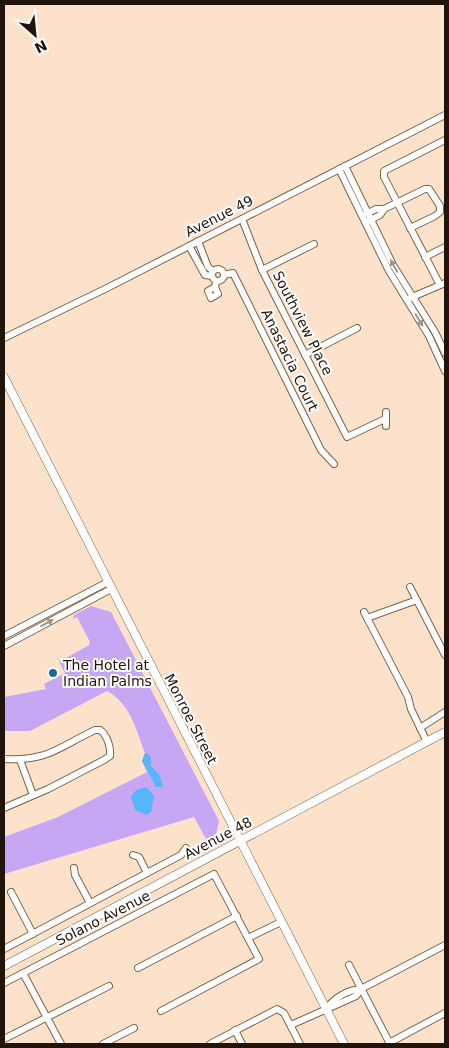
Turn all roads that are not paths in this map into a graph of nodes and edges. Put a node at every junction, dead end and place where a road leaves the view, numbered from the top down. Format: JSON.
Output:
{"nodes":[{"id":1,"x":445,"y":115,"type":"edge"},
{"id":2,"x":445,"y":140,"type":"edge"},
{"id":3,"x":342,"y":168,"type":"junction"},
{"id":4,"x":397,"y":202,"type":"junction"},
{"id":5,"x":367,"y":218,"type":"junction"},
{"id":6,"x":242,"y":219,"type":"junction"},
{"id":7,"x":410,"y":228,"type":"junction"},
{"id":8,"x":198,"y":241,"type":"junction"},
{"id":9,"x":314,"y":244,"type":"dead end"},
{"id":10,"x":189,"y":246,"type":"junction"},
{"id":11,"x":445,"y":247,"type":"edge"},
{"id":12,"x":425,"y":257,"type":"junction"},
{"id":13,"x":262,"y":270,"type":"junction"},
{"id":14,"x":224,"y":275,"type":"junction"},
{"id":15,"x":214,"y":279,"type":"junction"},
{"id":16,"x":442,"y":284,"type":"edge"},
{"id":17,"x":412,"y":301,"type":"junction"},
{"id":18,"x":356,"y":328,"type":"dead end"},
{"id":19,"x":4,"y":338,"type":"edge"},
{"id":20,"x":445,"y":353,"type":"edge"},
{"id":21,"x":305,"y":355,"type":"junction"},
{"id":22,"x":445,"y":371,"type":"edge"},
{"id":23,"x":4,"y":377,"type":"edge"},
{"id":24,"x":385,"y":419,"type":"dead end"},
{"id":25,"x":334,"y":464,"type":"dead end"},
{"id":26,"x":110,"y":585,"type":"junction"},
{"id":27,"x":410,"y":587,"type":"dead end"},
{"id":28,"x":417,"y":600,"type":"junction"},
{"id":29,"x":4,"y":636,"type":"edge"},
{"id":30,"x":4,"y":646,"type":"edge"},
{"id":31,"x":445,"y":655,"type":"edge"},
{"id":32,"x":445,"y":712,"type":"edge"},
{"id":33,"x":419,"y":726,"type":"junction"},
{"id":34,"x":445,"y":732,"type":"edge"},
{"id":35,"x":427,"y":742,"type":"junction"},
{"id":36,"x":4,"y":759,"type":"edge"},
{"id":37,"x":20,"y":760,"type":"junction"},
{"id":38,"x":33,"y":795,"type":"junction"},
{"id":39,"x":4,"y":808,"type":"edge"},
{"id":40,"x":239,"y":841,"type":"junction"},
{"id":41,"x":186,"y":848,"type":"dead end"},
{"id":42,"x":133,"y":855,"type":"dead end"},
{"id":43,"x":74,"y":868,"type":"dead end"},
{"id":44,"x":147,"y":873,"type":"junction"},
{"id":45,"x":11,"y":892,"type":"dead end"},
{"id":46,"x":90,"y":903,"type":"junction"},
{"id":47,"x":236,"y":916,"type":"junction"},
{"id":48,"x":281,"y":922,"type":"junction"},
{"id":49,"x":33,"y":934,"type":"junction"},
{"id":50,"x":248,"y":938,"type":"junction"},
{"id":51,"x":445,"y":945,"type":"edge"},
{"id":52,"x":4,"y":949,"type":"edge"},
{"id":53,"x":349,"y":965,"type":"dead end"},
{"id":54,"x":4,"y":966,"type":"edge"},
{"id":55,"x":138,"y":968,"type":"dead end"},
{"id":56,"x":24,"y":973,"type":"junction"},
{"id":57,"x":4,"y":984,"type":"edge"},
{"id":58,"x":109,"y":986,"type":"dead end"},
{"id":59,"x":361,"y":989,"type":"junction"},
{"id":60,"x":326,"y":1009,"type":"junction"},
{"id":61,"x":161,"y":1011,"type":"dead end"},
{"id":62,"x":445,"y":1013,"type":"edge"},
{"id":63,"x":46,"y":1016,"type":"junction"},
{"id":64,"x":291,"y":1025,"type":"junction"},
{"id":65,"x":134,"y":1028,"type":"dead end"},
{"id":66,"x":235,"y":1030,"type":"junction"},
{"id":67,"x":4,"y":1039,"type":"edge"},
{"id":68,"x":61,"y":1044,"type":"edge"},
{"id":69,"x":103,"y":1044,"type":"edge"},
{"id":70,"x":210,"y":1044,"type":"edge"},
{"id":71,"x":242,"y":1044,"type":"edge"},
{"id":72,"x":300,"y":1044,"type":"edge"},
{"id":73,"x":344,"y":1044,"type":"edge"},
{"id":74,"x":389,"y":1044,"type":"edge"}],
"edges":[{"from":1,"to":3,"type":"street","name":"Avenue 49"},
{"from":2,"to":4,"type":"street"},
{"from":3,"to":5,"type":"street"},
{"from":3,"to":6,"type":"street","name":"Avenue 49"},
{"from":4,"to":5,"type":"street"},
{"from":4,"to":7,"type":"street"},
{"from":4,"to":7,"type":"street"},
{"from":5,"to":17,"type":"street"},
{"from":6,"to":8,"type":"street","name":"Avenue 49"},
{"from":6,"to":13,"type":"street","name":"Southview Place"},
{"from":7,"to":12,"type":"street"},
{"from":8,"to":10,"type":"street","name":"Avenue 49"},
{"from":8,"to":15,"type":"street"},
{"from":9,"to":13,"type":"street"},
{"from":10,"to":15,"type":"street"},
{"from":10,"to":19,"type":"street","name":"Avenue 49"},
{"from":11,"to":12,"type":"street"},
{"from":12,"to":16,"type":"street"},
{"from":13,"to":21,"type":"street","name":"Southview Place"},
{"from":14,"to":15,"type":"street"},
{"from":14,"to":15,"type":"street","name":"Anastacia Court"},
{"from":14,"to":25,"type":"street","name":"Anastacia Court"},
{"from":16,"to":17,"type":"street"},
{"from":17,"to":20,"type":"street"},
{"from":17,"to":22,"type":"street","one_way":true},
{"from":18,"to":21,"type":"street"},
{"from":21,"to":24,"type":"street","name":"Southview Place"},
{"from":23,"to":26,"type":"main road","name":"Monroe Street"},
{"from":26,"to":29,"type":"street"},
{"from":30,"to":26,"type":"street","one_way":true},
{"from":26,"to":40,"type":"main road","name":"Monroe Street"},
{"from":27,"to":28,"type":"street"},
{"from":28,"to":31,"type":"street"},
{"from":28,"to":33,"type":"street"},
{"from":32,"to":33,"type":"street"},
{"from":33,"to":35,"type":"street"},
{"from":34,"to":35,"type":"main road","name":"Avenue 48"},
{"from":35,"to":40,"type":"main road","name":"Avenue 48"},
{"from":36,"to":37,"type":"street"},
{"from":37,"to":38,"type":"street"},
{"from":37,"to":38,"type":"street"},
{"from":38,"to":39,"type":"street"},
{"from":40,"to":48,"type":"main road","name":"Monroe Street"},
{"from":40,"to":54,"type":"main road","name":"Avenue 48"},
{"from":41,"to":44,"type":"street"},
{"from":42,"to":44,"type":"street"},
{"from":43,"to":46,"type":"street"},
{"from":44,"to":46,"type":"street"},
{"from":45,"to":49,"type":"street"},
{"from":46,"to":49,"type":"street"},
{"from":47,"to":50,"type":"street"},
{"from":47,"to":55,"type":"street"},
{"from":47,"to":56,"type":"street","name":"Solano Avenue"},
{"from":48,"to":50,"type":"street"},
{"from":48,"to":60,"type":"main road","name":"Monroe Street"},
{"from":49,"to":52,"type":"street"},
{"from":50,"to":61,"type":"street"},
{"from":51,"to":59,"type":"street"},
{"from":53,"to":59,"type":"street"},
{"from":56,"to":57,"type":"street","name":"Solano Avenue"},
{"from":56,"to":63,"type":"street"},
{"from":58,"to":63,"type":"street"},
{"from":59,"to":60,"type":"street"},
{"from":59,"to":74,"type":"street"},
{"from":60,"to":64,"type":"street"},
{"from":60,"to":73,"type":"main road","name":"Monroe Street"},
{"from":62,"to":74,"type":"street"},
{"from":63,"to":67,"type":"street"},
{"from":63,"to":68,"type":"street"},
{"from":64,"to":66,"type":"street"},
{"from":64,"to":72,"type":"street"},
{"from":65,"to":69,"type":"street"},
{"from":66,"to":70,"type":"street"},
{"from":66,"to":71,"type":"street"}]}
